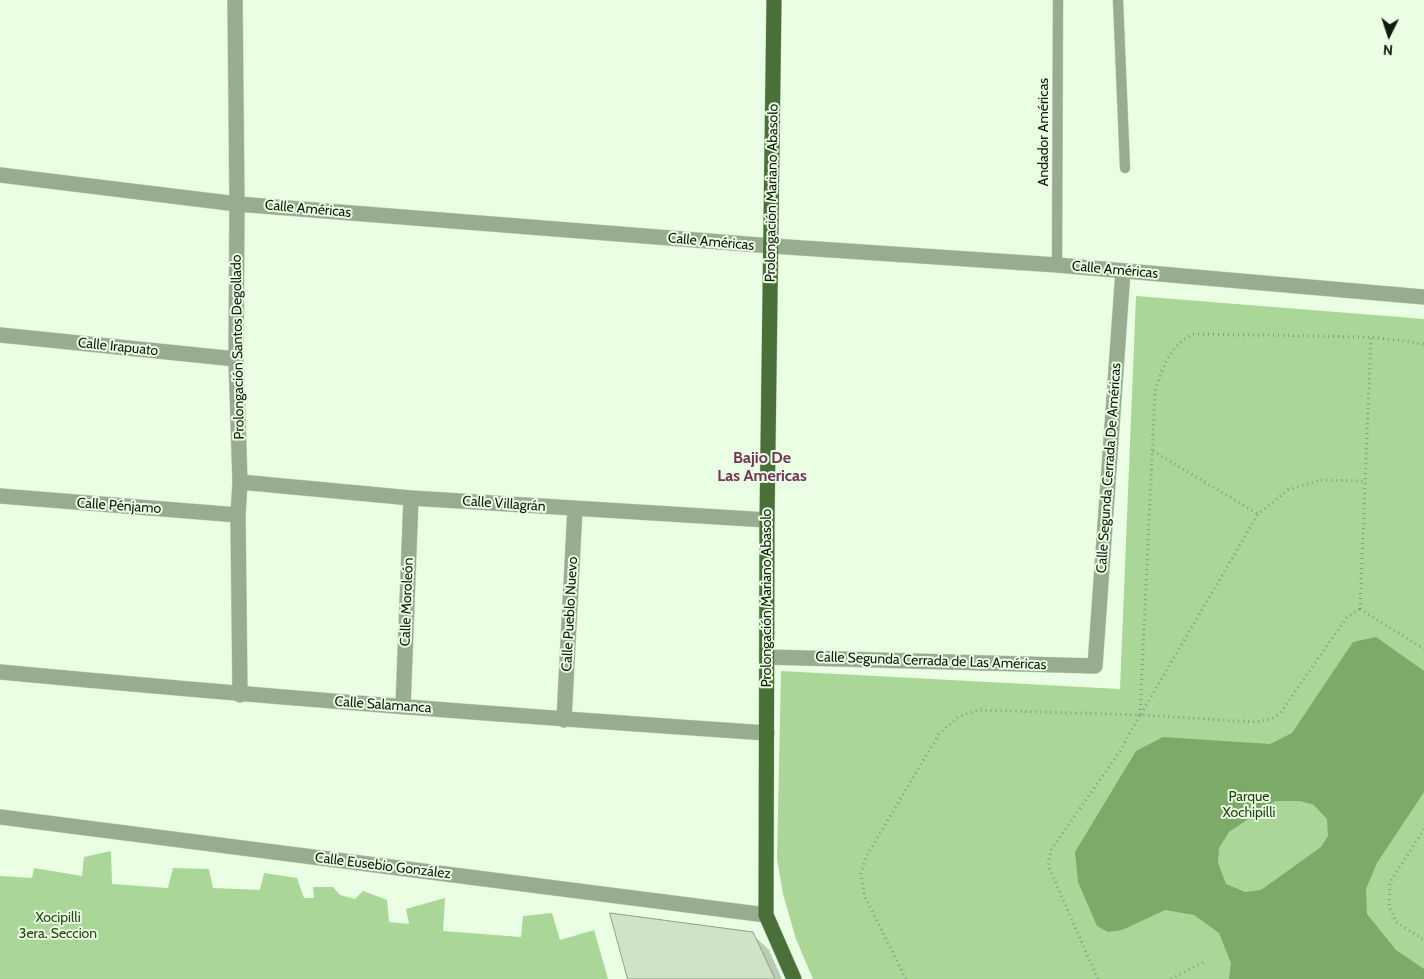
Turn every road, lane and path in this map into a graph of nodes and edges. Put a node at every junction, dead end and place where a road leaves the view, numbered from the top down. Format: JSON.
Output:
{"nodes":[{"id":1,"x":235,"y":0,"type":"edge"},
{"id":2,"x":774,"y":0,"type":"edge"},
{"id":3,"x":1058,"y":0,"type":"edge"},
{"id":4,"x":1118,"y":0,"type":"edge"},
{"id":5,"x":1125,"y":168,"type":"dead end"},
{"id":6,"x":0,"y":174,"type":"edge"},
{"id":7,"x":237,"y":204,"type":"junction"},
{"id":8,"x":772,"y":246,"type":"junction"},
{"id":9,"x":1058,"y":265,"type":"junction"},
{"id":10,"x":1123,"y":271,"type":"junction"},
{"id":11,"x":1424,"y":298,"type":"edge"},
{"id":12,"x":0,"y":335,"type":"edge"},
{"id":13,"x":1371,"y":337,"type":"junction"},
{"id":14,"x":1424,"y":344,"type":"edge"},
{"id":15,"x":236,"y":358,"type":"junction"},
{"id":16,"x":1153,"y":451,"type":"junction"},
{"id":17,"x":1365,"y":480,"type":"junction"},
{"id":18,"x":240,"y":482,"type":"junction"},
{"id":19,"x":0,"y":496,"type":"edge"},
{"id":20,"x":411,"y":498,"type":"junction"},
{"id":21,"x":576,"y":508,"type":"junction"},
{"id":22,"x":1258,"y":514,"type":"junction"},
{"id":23,"x":238,"y":515,"type":"junction"},
{"id":24,"x":767,"y":520,"type":"junction"},
{"id":25,"x":1360,"y":609,"type":"junction"},
{"id":26,"x":1424,"y":649,"type":"edge"},
{"id":27,"x":767,"y":657,"type":"junction"},
{"id":28,"x":1095,"y":666,"type":"joint"},
{"id":29,"x":0,"y":672,"type":"edge"},
{"id":30,"x":240,"y":695,"type":"junction"},
{"id":31,"x":403,"y":707,"type":"junction"},
{"id":32,"x":1140,"y":715,"type":"junction"},
{"id":33,"x":564,"y":720,"type":"junction"},
{"id":34,"x":767,"y":733,"type":"junction"},
{"id":35,"x":0,"y":817,"type":"edge"},
{"id":36,"x":1424,"y":829,"type":"edge"},
{"id":37,"x":766,"y":914,"type":"junction"},
{"id":38,"x":1424,"y":940,"type":"edge"},
{"id":39,"x":1206,"y":961,"type":"dead end"},
{"id":40,"x":794,"y":979,"type":"edge"},
{"id":41,"x":906,"y":979,"type":"edge"},
{"id":42,"x":1098,"y":979,"type":"edge"},
{"id":43,"x":1171,"y":979,"type":"edge"}],
"edges":[{"from":1,"to":7,"type":"street","name":"Prolongación Santos Degollado"},
{"from":2,"to":8,"type":"main road","name":"Prolongación Mariano Abasolo"},
{"from":3,"to":9,"type":"lane","name":"Andador Américas"},
{"from":4,"to":5,"type":"lane"},
{"from":6,"to":7,"type":"street","name":"Calle Américas"},
{"from":7,"to":8,"type":"street","name":"Calle Américas"},
{"from":7,"to":15,"type":"street","name":"Prolongación Santos Degollado"},
{"from":8,"to":9,"type":"street","name":"Calle Américas"},
{"from":8,"to":24,"type":"main road","name":"Prolongación Mariano Abasolo"},
{"from":9,"to":10,"type":"street","name":"Calle Américas"},
{"from":10,"to":11,"type":"street","name":"Calle Américas"},
{"from":10,"to":28,"type":"street","name":"Calle Segunda Cerrada De Américas"},
{"from":12,"to":15,"type":"street","name":"Calle Irapuato"},
{"from":13,"to":14,"type":"path"},
{"from":13,"to":16,"type":"path"},
{"from":13,"to":17,"type":"path"},
{"from":15,"to":18,"type":"street","name":"Prolongación Santos Degollado"},
{"from":16,"to":22,"type":"path"},
{"from":16,"to":32,"type":"path"},
{"from":17,"to":22,"type":"path"},
{"from":17,"to":25,"type":"path"},
{"from":18,"to":20,"type":"street","name":"Calle Villagrán"},
{"from":18,"to":23,"type":"street","name":"Prolongación Santos Degollado"},
{"from":19,"to":23,"type":"street","name":"Calle Pénjamo"},
{"from":20,"to":21,"type":"street","name":"Calle Villagrán"},
{"from":20,"to":31,"type":"street","name":"Calle Moroleón"},
{"from":21,"to":24,"type":"street","name":"Calle Villagrán"},
{"from":21,"to":33,"type":"street","name":"Calle Pueblo Nuevo"},
{"from":22,"to":32,"type":"path"},
{"from":23,"to":30,"type":"street","name":"Prolongación Santos Degollado"},
{"from":24,"to":27,"type":"main road","name":"Prolongación Mariano Abasolo"},
{"from":25,"to":26,"type":"path"},
{"from":25,"to":32,"type":"path"},
{"from":27,"to":28,"type":"street","name":"Calle Segunda Cerrada de Las Américas"},
{"from":27,"to":34,"type":"main road","name":"Prolongación Mariano Abasolo"},
{"from":29,"to":30,"type":"street","name":"Calle Salamanca"},
{"from":30,"to":31,"type":"street","name":"Calle Salamanca"},
{"from":31,"to":33,"type":"street","name":"Calle Salamanca"},
{"from":32,"to":41,"type":"path"},
{"from":32,"to":42,"type":"path"},
{"from":33,"to":34,"type":"street","name":"Calle Salamanca"},
{"from":34,"to":37,"type":"main road","name":"Prolongación Mariano Abasolo"},
{"from":35,"to":37,"type":"street","name":"Calle Eusebio González"},
{"from":36,"to":38,"type":"path"},
{"from":37,"to":40,"type":"main road","name":"Prolongación Mariano Abasolo"},
{"from":39,"to":43,"type":"path"}]}
